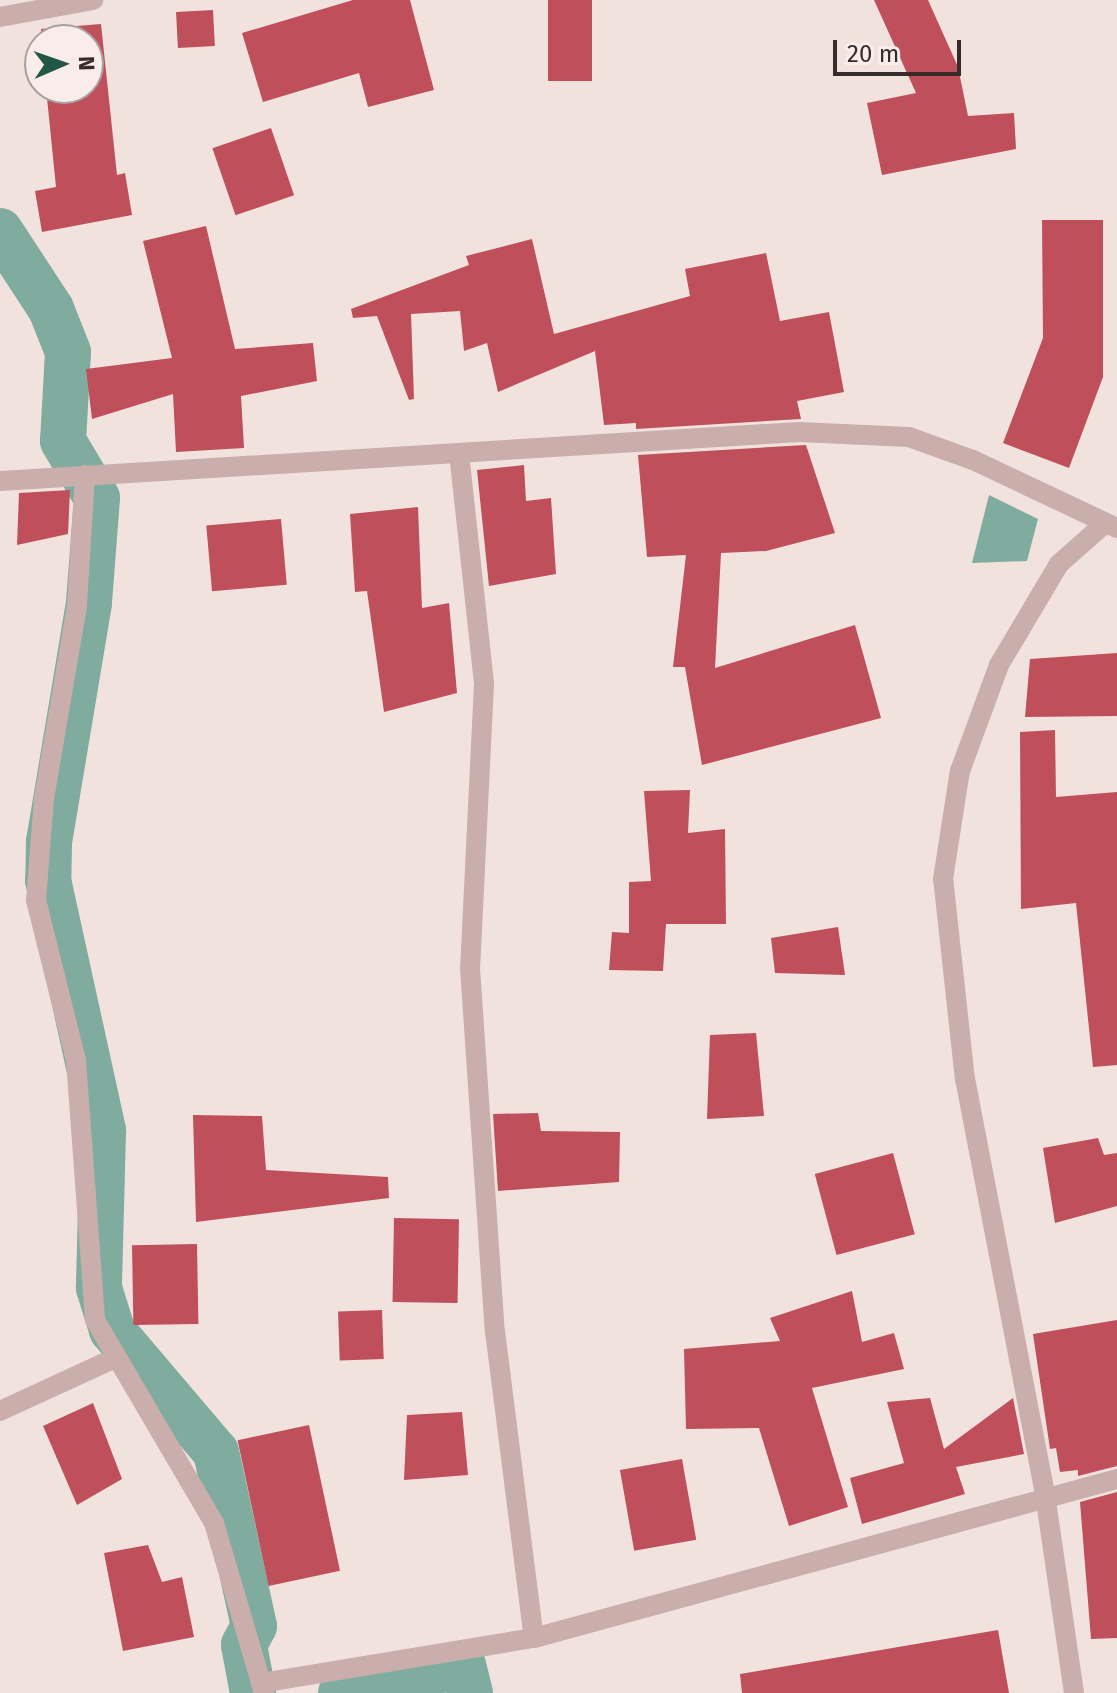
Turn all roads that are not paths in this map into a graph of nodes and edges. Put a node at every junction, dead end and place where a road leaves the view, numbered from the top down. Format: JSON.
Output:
{"nodes":[{"id":1,"x":93,"y":0,"type":"edge"},
{"id":2,"x":0,"y":17,"type":"edge"},
{"id":3,"x":459,"y":453,"type":"junction"},
{"id":4,"x":85,"y":475,"type":"junction"},
{"id":5,"x":0,"y":481,"type":"edge"},
{"id":6,"x":1109,"y":527,"type":"edge"},
{"id":7,"x":115,"y":1358,"type":"junction"},
{"id":8,"x":0,"y":1411,"type":"edge"},
{"id":9,"x":1117,"y":1479,"type":"edge"},
{"id":10,"x":1045,"y":1494,"type":"junction"},
{"id":11,"x":534,"y":1638,"type":"junction"},
{"id":12,"x":262,"y":1688,"type":"edge"},
{"id":13,"x":1074,"y":1693,"type":"edge"}],
"edges":[{"from":1,"to":2,"type":"street"},
{"from":3,"to":4,"type":"street"},
{"from":3,"to":6,"type":"street"},
{"from":3,"to":11,"type":"street"},
{"from":4,"to":5,"type":"street"},
{"from":4,"to":7,"type":"street"},
{"from":6,"to":10,"type":"street"},
{"from":7,"to":8,"type":"street"},
{"from":7,"to":12,"type":"street"},
{"from":9,"to":10,"type":"street"},
{"from":10,"to":11,"type":"street"},
{"from":10,"to":13,"type":"street"},
{"from":11,"to":12,"type":"street"}]}
